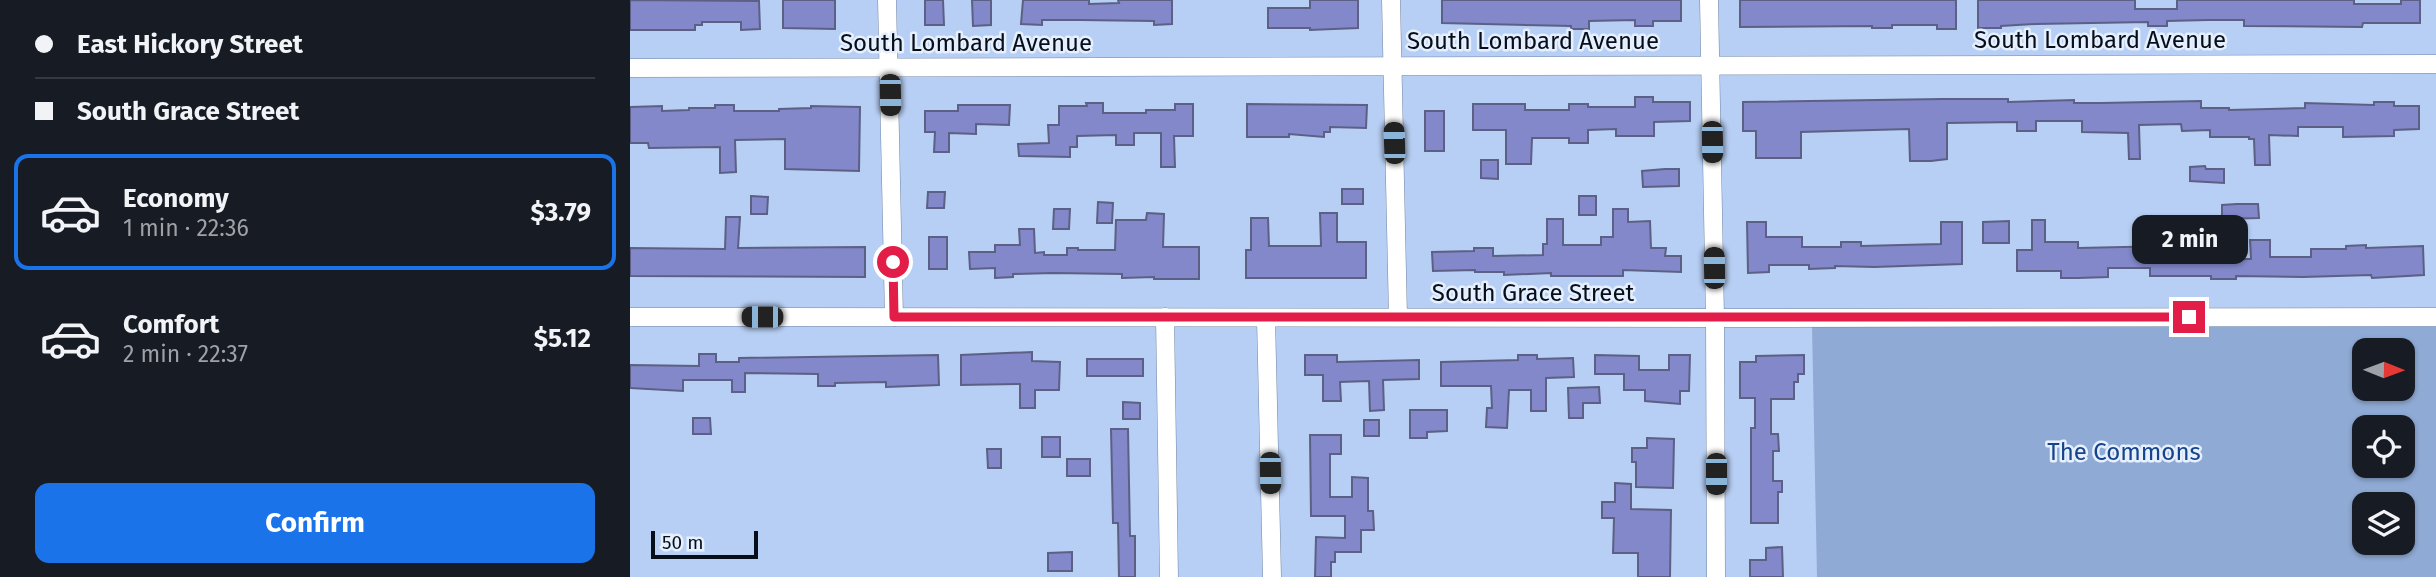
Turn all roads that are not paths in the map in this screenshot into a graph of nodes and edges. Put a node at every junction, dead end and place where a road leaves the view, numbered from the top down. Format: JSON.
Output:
{"nodes":[{"id":1,"x":887,"y":0,"type":"edge"},
{"id":2,"x":1391,"y":0,"type":"edge"},
{"id":3,"x":1709,"y":0,"type":"edge"},
{"id":4,"x":2436,"y":64,"type":"edge"},
{"id":5,"x":1392,"y":66,"type":"junction"},
{"id":6,"x":1710,"y":66,"type":"junction"},
{"id":7,"x":889,"y":67,"type":"junction"},
{"id":8,"x":630,"y":68,"type":"edge"},
{"id":9,"x":630,"y":317,"type":"edge"},
{"id":10,"x":894,"y":317,"type":"junction"},
{"id":11,"x":1165,"y":317,"type":"junction"},
{"id":12,"x":1398,"y":317,"type":"junction"},
{"id":13,"x":2436,"y":317,"type":"edge"},
{"id":14,"x":1266,"y":318,"type":"junction"},
{"id":15,"x":1715,"y":318,"type":"junction"},
{"id":16,"x":1169,"y":577,"type":"edge"},
{"id":17,"x":1272,"y":577,"type":"edge"},
{"id":18,"x":1716,"y":577,"type":"edge"}],
"edges":[{"from":1,"to":7,"type":"street"},
{"from":2,"to":5,"type":"street"},
{"from":3,"to":6,"type":"street"},
{"from":4,"to":6,"type":"street","name":"South Lombard Avenue"},
{"from":5,"to":6,"type":"street","name":"South Lombard Avenue"},
{"from":5,"to":7,"type":"street","name":"South Lombard Avenue"},
{"from":5,"to":12,"type":"street"},
{"from":6,"to":15,"type":"street"},
{"from":7,"to":8,"type":"street","name":"South Lombard Avenue"},
{"from":7,"to":10,"type":"street"},
{"from":9,"to":10,"type":"street","name":"South Grace Street"},
{"from":10,"to":11,"type":"street","name":"South Grace Street"},
{"from":11,"to":14,"type":"street","name":"South Grace Street"},
{"from":11,"to":16,"type":"street"},
{"from":12,"to":14,"type":"street","name":"South Grace Street"},
{"from":12,"to":15,"type":"street","name":"South Grace Street"},
{"from":13,"to":15,"type":"street","name":"South Grace Street"},
{"from":14,"to":17,"type":"street"},
{"from":15,"to":18,"type":"street"}]}
